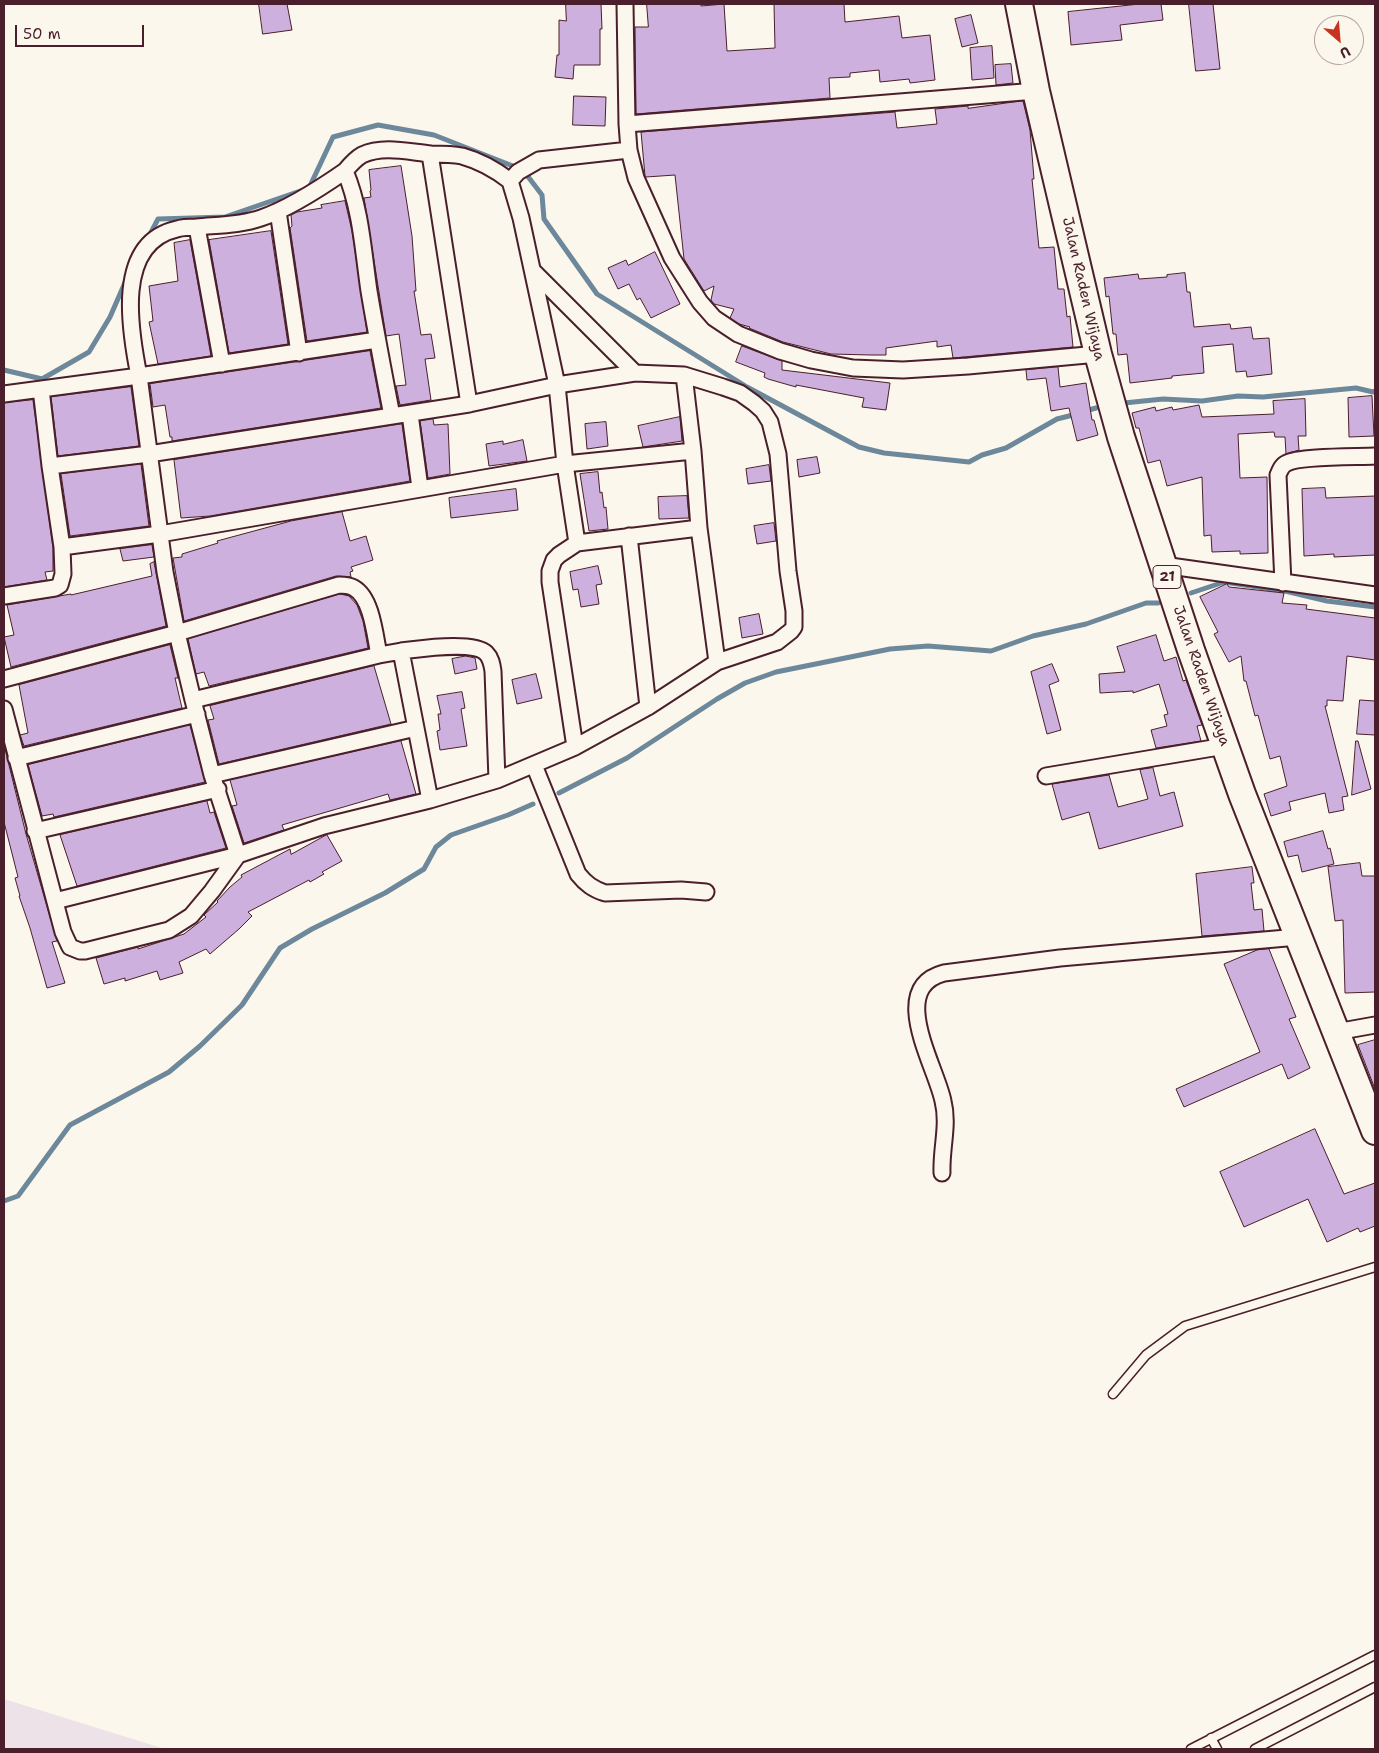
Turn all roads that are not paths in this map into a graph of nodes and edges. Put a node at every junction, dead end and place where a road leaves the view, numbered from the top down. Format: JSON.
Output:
{"nodes":[{"id":1,"x":625,"y":4,"type":"edge"},
{"id":2,"x":1019,"y":4,"type":"edge"},
{"id":3,"x":1036,"y":90,"type":"junction"},
{"id":4,"x":627,"y":124,"type":"junction"},
{"id":5,"x":629,"y":150,"type":"junction"},
{"id":6,"x":430,"y":154,"type":"junction"},
{"id":7,"x":345,"y":170,"type":"junction"},
{"id":8,"x":514,"y":176,"type":"junction"},
{"id":9,"x":278,"y":211,"type":"junction"},
{"id":10,"x":196,"y":227,"type":"junction"},
{"id":11,"x":533,"y":271,"type":"junction"},
{"id":12,"x":377,"y":340,"type":"junction"},
{"id":13,"x":299,"y":353,"type":"junction"},
{"id":14,"x":1098,"y":354,"type":"junction"},
{"id":15,"x":222,"y":364,"type":"junction"},
{"id":16,"x":634,"y":373,"type":"junction"},
{"id":17,"x":684,"y":375,"type":"junction"},
{"id":18,"x":139,"y":376,"type":"junction"},
{"id":19,"x":557,"y":385,"type":"junction"},
{"id":20,"x":41,"y":389,"type":"junction"},
{"id":21,"x":4,"y":394,"type":"edge"},
{"id":22,"x":469,"y":404,"type":"junction"},
{"id":23,"x":410,"y":414,"type":"junction"},
{"id":24,"x":392,"y":416,"type":"junction"},
{"id":25,"x":692,"y":451,"type":"junction"},
{"id":26,"x":149,"y":454,"type":"junction"},
{"id":27,"x":1375,"y":456,"type":"edge"},
{"id":28,"x":566,"y":464,"type":"junction"},
{"id":29,"x":50,"y":466,"type":"junction"},
{"id":30,"x":420,"y":488,"type":"junction"},
{"id":31,"x":699,"y":528,"type":"junction"},
{"id":32,"x":160,"y":534,"type":"junction"},
{"id":33,"x":629,"y":536,"type":"junction"},
{"id":34,"x":577,"y":543,"type":"junction"},
{"id":35,"x":62,"y":547,"type":"junction"},
{"id":36,"x":1163,"y":565,"type":"junction"},
{"id":37,"x":1283,"y":583,"type":"junction"},
{"id":38,"x":1375,"y":595,"type":"edge"},
{"id":39,"x":4,"y":596,"type":"edge"},
{"id":40,"x":177,"y":633,"type":"junction"},
{"id":41,"x":401,"y":651,"type":"junction"},
{"id":42,"x":379,"y":654,"type":"junction"},
{"id":43,"x":717,"y":662,"type":"junction"},
{"id":44,"x":4,"y":679,"type":"edge"},
{"id":45,"x":195,"y":707,"type":"junction"},
{"id":46,"x":648,"y":707,"type":"junction"},
{"id":47,"x":4,"y":709,"type":"edge"},
{"id":48,"x":416,"y":728,"type":"junction"},
{"id":49,"x":1225,"y":746,"type":"junction"},
{"id":50,"x":575,"y":748,"type":"junction"},
{"id":51,"x":16,"y":758,"type":"junction"},
{"id":52,"x":534,"y":765,"type":"junction"},
{"id":53,"x":1046,"y":776,"type":"dead end"},
{"id":54,"x":496,"y":780,"type":"junction"},
{"id":55,"x":215,"y":782,"type":"junction"},
{"id":56,"x":430,"y":800,"type":"junction"},
{"id":57,"x":35,"y":831,"type":"junction"},
{"id":58,"x":238,"y":855,"type":"junction"},
{"id":59,"x":706,"y":892,"type":"dead end"},
{"id":60,"x":55,"y":901,"type":"junction"},
{"id":61,"x":1298,"y":937,"type":"junction"},
{"id":62,"x":1375,"y":1025,"type":"edge"},
{"id":63,"x":1336,"y":1032,"type":"junction"},
{"id":64,"x":1375,"y":1131,"type":"edge"},
{"id":65,"x":942,"y":1173,"type":"dead end"},
{"id":66,"x":1375,"y":1268,"type":"edge"},
{"id":67,"x":1113,"y":1394,"type":"dead end"},
{"id":68,"x":1375,"y":1655,"type":"edge"},
{"id":69,"x":1375,"y":1687,"type":"edge"},
{"id":70,"x":1211,"y":1738,"type":"junction"},
{"id":71,"x":1191,"y":1749,"type":"edge"},
{"id":72,"x":1217,"y":1749,"type":"edge"},
{"id":73,"x":1255,"y":1749,"type":"edge"}],
"edges":[{"from":1,"to":4,"type":"street"},
{"from":2,"to":3,"type":"highway","name":"Jalan Raden Wijaya","number":"21"},
{"from":3,"to":4,"type":"street"},
{"from":3,"to":14,"type":"highway","name":"Jalan Raden Wijaya","number":"21"},
{"from":4,"to":5,"type":"street"},
{"from":5,"to":8,"type":"street"},
{"from":5,"to":14,"type":"street"},
{"from":6,"to":7,"type":"street"},
{"from":6,"to":8,"type":"street"},
{"from":6,"to":22,"type":"street"},
{"from":7,"to":9,"type":"street"},
{"from":7,"to":12,"type":"street"},
{"from":8,"to":11,"type":"street"},
{"from":9,"to":10,"type":"street"},
{"from":9,"to":13,"type":"street"},
{"from":10,"to":15,"type":"street"},
{"from":10,"to":18,"type":"street"},
{"from":11,"to":16,"type":"street"},
{"from":11,"to":19,"type":"street"},
{"from":12,"to":13,"type":"street"},
{"from":12,"to":24,"type":"street"},
{"from":13,"to":15,"type":"street"},
{"from":14,"to":36,"type":"highway","name":"Jalan Raden Wijaya","number":"21"},
{"from":15,"to":18,"type":"street"},
{"from":16,"to":17,"type":"street"},
{"from":16,"to":19,"type":"street"},
{"from":17,"to":25,"type":"street"},
{"from":17,"to":43,"type":"street"},
{"from":18,"to":20,"type":"street"},
{"from":18,"to":26,"type":"street"},
{"from":19,"to":22,"type":"street"},
{"from":19,"to":28,"type":"street"},
{"from":20,"to":21,"type":"street"},
{"from":20,"to":29,"type":"street"},
{"from":22,"to":23,"type":"street"},
{"from":23,"to":24,"type":"street"},
{"from":23,"to":30,"type":"street"},
{"from":24,"to":26,"type":"street"},
{"from":25,"to":28,"type":"street"},
{"from":25,"to":31,"type":"street"},
{"from":26,"to":29,"type":"street"},
{"from":26,"to":32,"type":"street"},
{"from":27,"to":37,"type":"street"},
{"from":28,"to":30,"type":"street"},
{"from":28,"to":34,"type":"street"},
{"from":29,"to":35,"type":"street"},
{"from":30,"to":32,"type":"street"},
{"from":31,"to":33,"type":"street"},
{"from":31,"to":43,"type":"street"},
{"from":32,"to":35,"type":"street"},
{"from":32,"to":40,"type":"street"},
{"from":33,"to":34,"type":"street"},
{"from":33,"to":46,"type":"street"},
{"from":34,"to":50,"type":"street"},
{"from":35,"to":39,"type":"street"},
{"from":36,"to":37,"type":"street"},
{"from":36,"to":49,"type":"highway","name":"Jalan Raden Wijaya","number":"21"},
{"from":37,"to":38,"type":"street"},
{"from":40,"to":42,"type":"street"},
{"from":40,"to":44,"type":"street"},
{"from":40,"to":45,"type":"street"},
{"from":41,"to":42,"type":"street"},
{"from":41,"to":48,"type":"street"},
{"from":41,"to":54,"type":"street"},
{"from":42,"to":45,"type":"street"},
{"from":43,"to":46,"type":"street"},
{"from":45,"to":51,"type":"street"},
{"from":45,"to":55,"type":"street"},
{"from":46,"to":50,"type":"street"},
{"from":47,"to":51,"type":"street"},
{"from":48,"to":55,"type":"street"},
{"from":48,"to":56,"type":"street"},
{"from":49,"to":53,"type":"street"},
{"from":49,"to":61,"type":"highway","name":"Jalan Raden Wijaya","number":"21"},
{"from":50,"to":52,"type":"street"},
{"from":51,"to":57,"type":"street"},
{"from":52,"to":54,"type":"street"},
{"from":52,"to":59,"type":"street"},
{"from":54,"to":56,"type":"street"},
{"from":55,"to":57,"type":"street"},
{"from":55,"to":58,"type":"street"},
{"from":56,"to":58,"type":"street"},
{"from":57,"to":60,"type":"street"},
{"from":58,"to":60,"type":"street"},
{"from":58,"to":60,"type":"street"},
{"from":61,"to":63,"type":"highway","name":"Jalan Raden Wijaya","number":"21"},
{"from":61,"to":65,"type":"street"},
{"from":62,"to":63,"type":"street"},
{"from":63,"to":64,"type":"highway","name":"Jalan Raden Wijaya","number":"21"},
{"from":66,"to":67,"type":"lane"},
{"from":68,"to":70,"type":"lane"},
{"from":69,"to":73,"type":"lane"},
{"from":70,"to":71,"type":"lane"},
{"from":70,"to":72,"type":"lane"}]}
